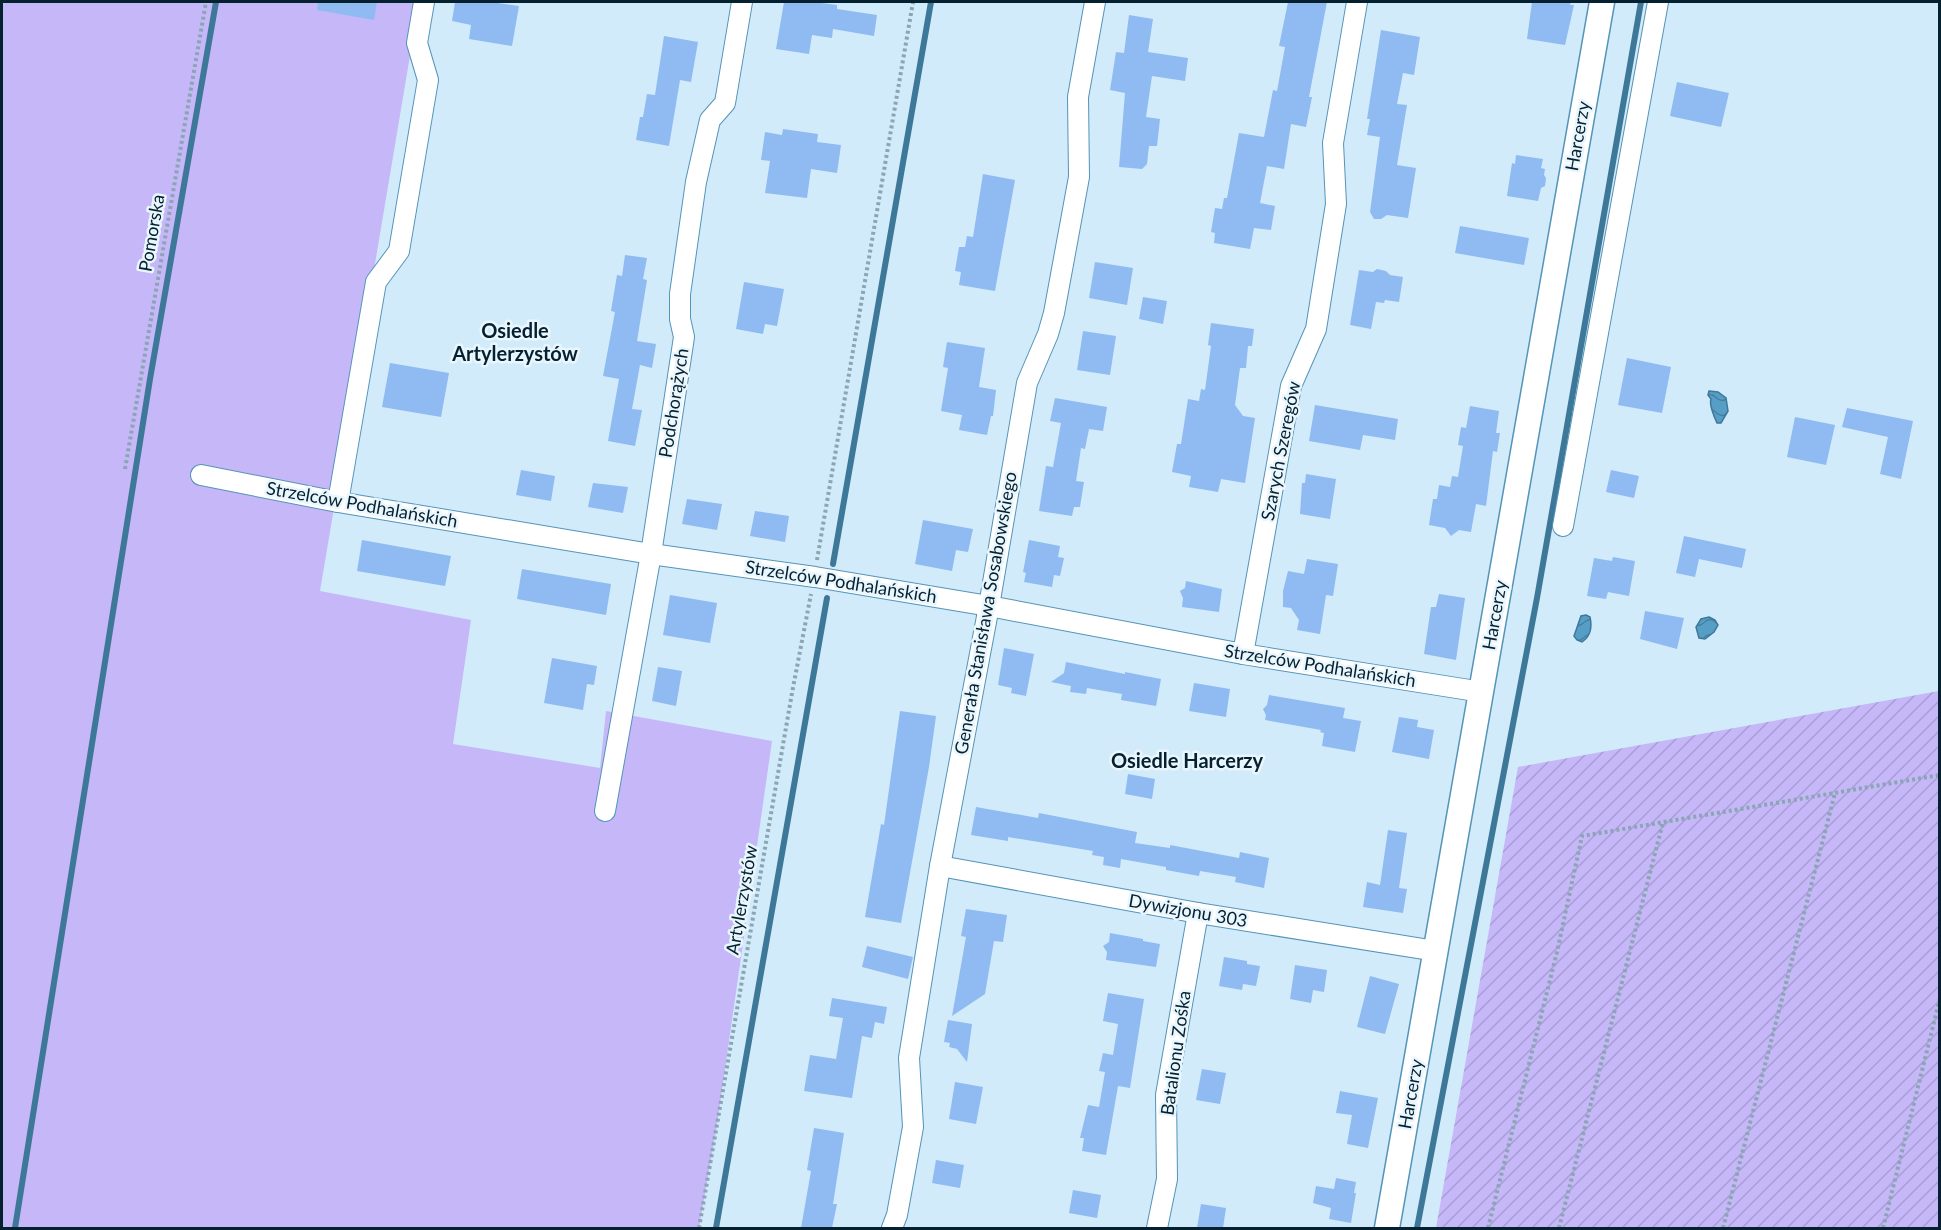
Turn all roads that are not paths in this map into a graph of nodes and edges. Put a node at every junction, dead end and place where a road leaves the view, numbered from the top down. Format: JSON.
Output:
{"nodes":[{"id":1,"x":424,"y":2,"type":"edge"},
{"id":2,"x":742,"y":2,"type":"edge"},
{"id":3,"x":1095,"y":2,"type":"edge"},
{"id":4,"x":1358,"y":2,"type":"edge"},
{"id":5,"x":1602,"y":2,"type":"edge"},
{"id":6,"x":1658,"y":2,"type":"edge"},
{"id":7,"x":201,"y":475,"type":"dead end"},
{"id":8,"x":338,"y":502,"type":"junction"},
{"id":9,"x":1563,"y":526,"type":"dead end"},
{"id":10,"x":651,"y":554,"type":"junction"},
{"id":11,"x":989,"y":606,"type":"junction"},
{"id":12,"x":1243,"y":654,"type":"junction"},
{"id":13,"x":1482,"y":692,"type":"junction"},
{"id":14,"x":605,"y":811,"type":"dead end"},
{"id":15,"x":940,"y":866,"type":"junction"},
{"id":16,"x":1198,"y":913,"type":"junction"},
{"id":17,"x":1436,"y":951,"type":"junction"},
{"id":18,"x":892,"y":1228,"type":"edge"},
{"id":19,"x":1157,"y":1228,"type":"edge"},
{"id":20,"x":1387,"y":1228,"type":"edge"}],
"edges":[{"from":1,"to":8,"type":"street"},
{"from":2,"to":10,"type":"street","name":"Podchorążych"},
{"from":3,"to":11,"type":"street","name":"Generała Stanisława Sosabowskiego"},
{"from":4,"to":12,"type":"street","name":"Szarych Szeregów"},
{"from":5,"to":13,"type":"street","name":"Harcerzy"},
{"from":6,"to":9,"type":"street"},
{"from":7,"to":8,"type":"street","name":"Strzelców Podhalańskich"},
{"from":8,"to":10,"type":"street","name":"Strzelców Podhalańskich"},
{"from":10,"to":11,"type":"street","name":"Strzelców Podhalańskich"},
{"from":10,"to":14,"type":"street","name":"Podchorążych"},
{"from":11,"to":12,"type":"street","name":"Strzelców Podhalańskich"},
{"from":11,"to":15,"type":"street","name":"Generała Stanisława Sosabowskiego"},
{"from":12,"to":13,"type":"street","name":"Strzelców Podhalańskich"},
{"from":13,"to":17,"type":"street","name":"Harcerzy"},
{"from":15,"to":16,"type":"street","name":"Dywizjonu 303"},
{"from":15,"to":18,"type":"street","name":"Generała Stanisława Sosabowskiego"},
{"from":16,"to":17,"type":"street","name":"Dywizjonu 303"},
{"from":16,"to":19,"type":"street","name":"Batalionu Zośka"},
{"from":17,"to":20,"type":"street","name":"Harcerzy"}]}
